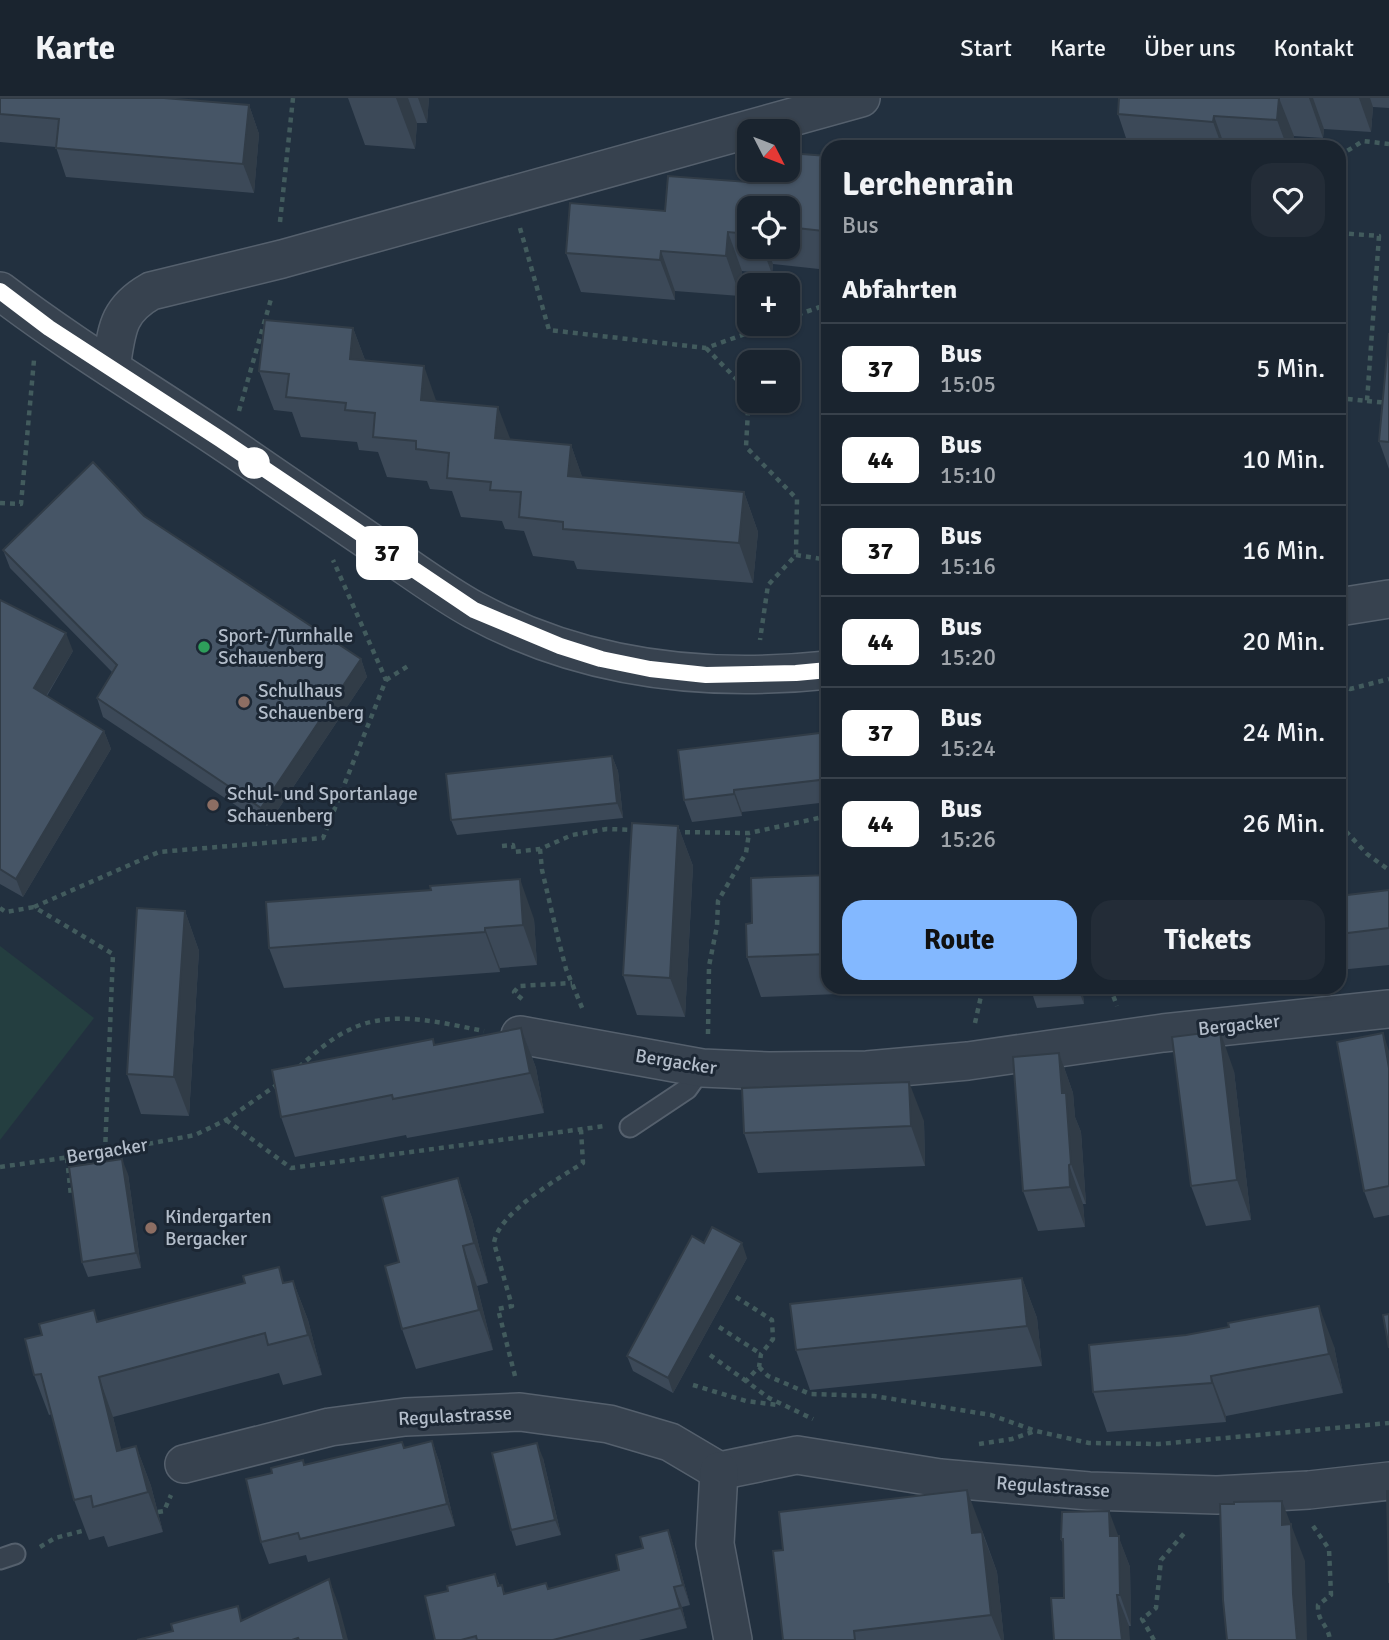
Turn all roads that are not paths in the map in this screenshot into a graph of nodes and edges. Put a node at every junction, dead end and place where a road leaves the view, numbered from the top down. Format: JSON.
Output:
{"nodes":[{"id":1,"x":862,"y":98,"type":"edge"},
{"id":2,"x":0,"y":291,"type":"edge"},
{"id":3,"x":111,"y":368,"type":"junction"},
{"id":4,"x":1389,"y":599,"type":"edge"},
{"id":5,"x":1346,"y":606,"type":"edge"},
{"id":6,"x":821,"y":671,"type":"edge"},
{"id":7,"x":1389,"y":1009,"type":"edge"},
{"id":8,"x":522,"y":1017,"type":"road end"},
{"id":9,"x":705,"y":1057,"type":"junction"},
{"id":10,"x":630,"y":1127,"type":"road end"},
{"id":11,"x":184,"y":1464,"type":"dead end"},
{"id":12,"x":719,"y":1471,"type":"junction"},
{"id":13,"x":1389,"y":1482,"type":"edge"},
{"id":14,"x":733,"y":1640,"type":"edge"}],
"edges":[{"from":1,"to":3,"type":"street"},
{"from":2,"to":3,"type":"street"},
{"from":3,"to":6,"type":"street"},
{"from":4,"to":5,"type":"street"},
{"from":7,"to":9,"type":"street","name":"Bergacker"},
{"from":8,"to":9,"type":"street","name":"Bergacker"},
{"from":9,"to":10,"type":"lane"},
{"from":11,"to":12,"type":"street","name":"Regulastrasse"},
{"from":12,"to":13,"type":"street","name":"Regulastrasse"},
{"from":12,"to":14,"type":"street"}]}
